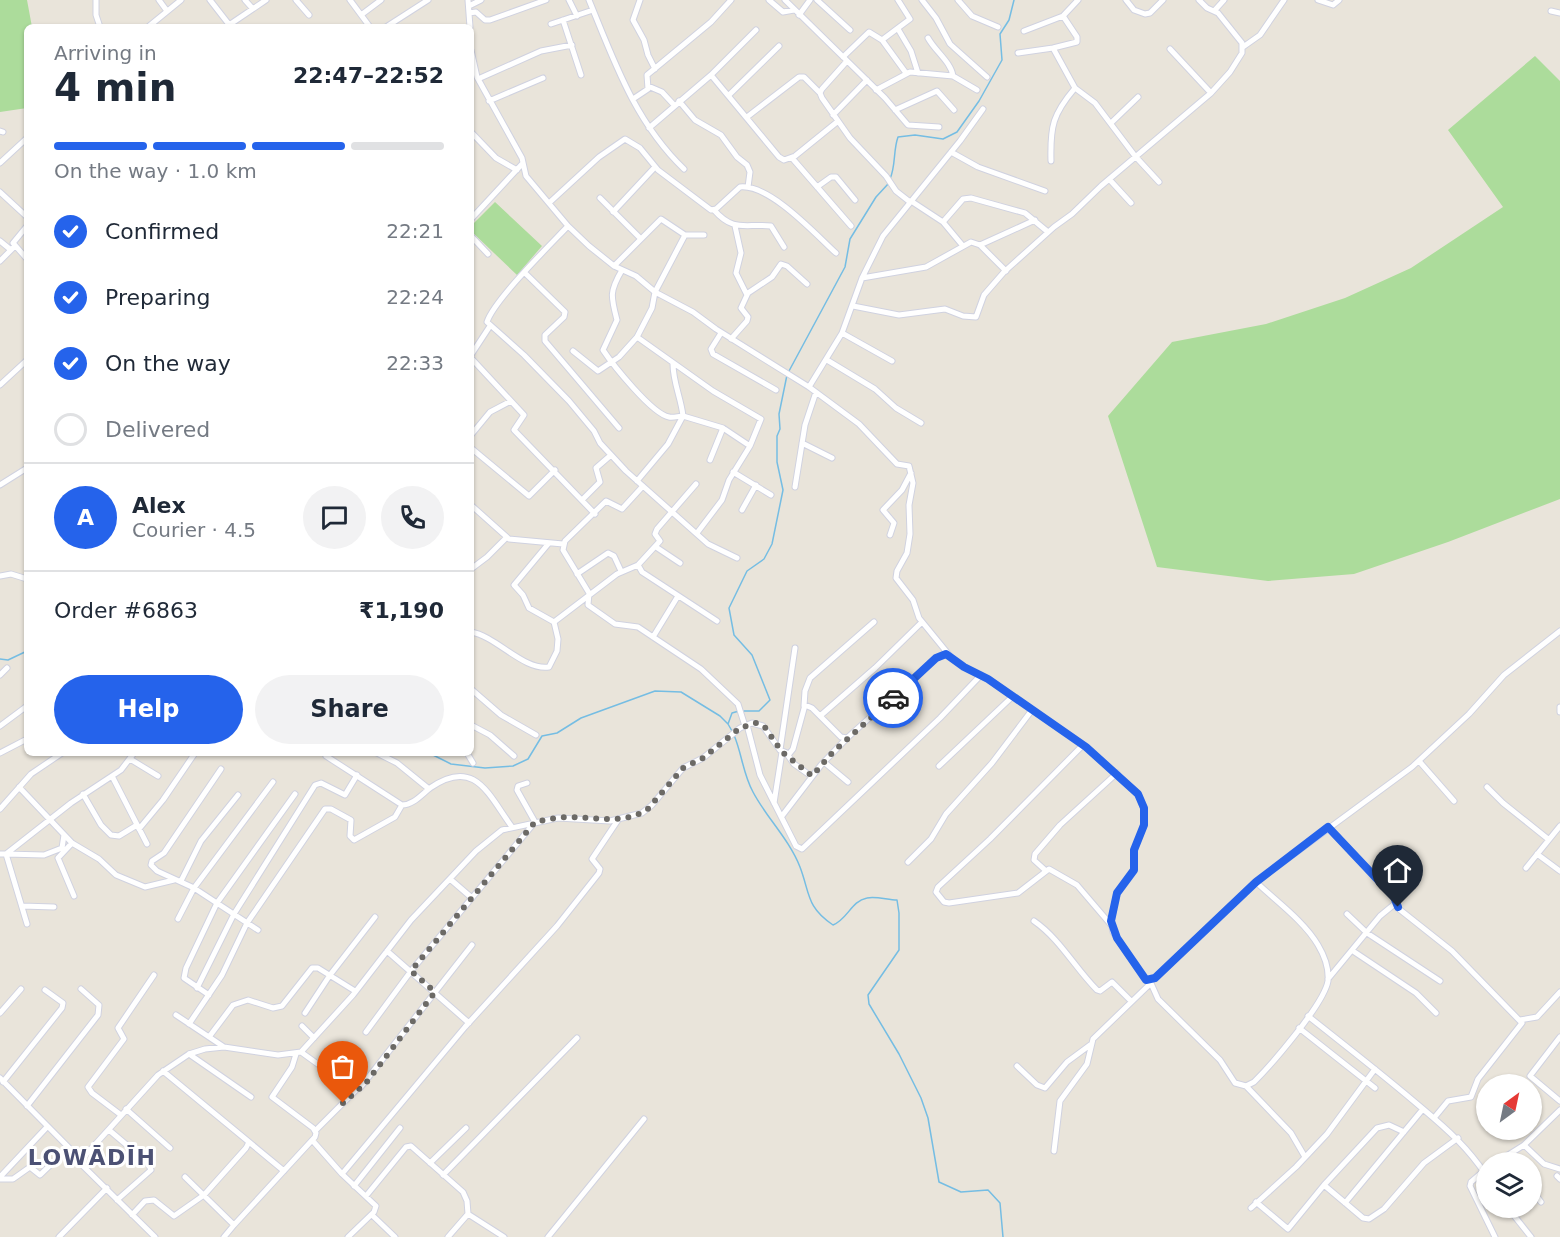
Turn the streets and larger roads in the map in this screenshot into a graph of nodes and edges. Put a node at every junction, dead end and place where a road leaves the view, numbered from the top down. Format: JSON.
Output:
{"nodes":[{"id":1,"x":96,"y":0,"type":"edge"},
{"id":2,"x":159,"y":0,"type":"edge"},
{"id":3,"x":181,"y":0,"type":"edge"},
{"id":4,"x":210,"y":0,"type":"edge"},
{"id":5,"x":245,"y":0,"type":"edge"},
{"id":6,"x":266,"y":0,"type":"edge"},
{"id":7,"x":296,"y":0,"type":"edge"},
{"id":8,"x":350,"y":0,"type":"edge"},
{"id":9,"x":381,"y":0,"type":"edge"},
{"id":10,"x":428,"y":0,"type":"edge"},
{"id":11,"x":481,"y":0,"type":"edge"},
{"id":12,"x":546,"y":0,"type":"edge"},
{"id":13,"x":569,"y":0,"type":"edge"},
{"id":14,"x":589,"y":0,"type":"edge"},
{"id":15,"x":640,"y":0,"type":"edge"},
{"id":16,"x":731,"y":0,"type":"edge"},
{"id":17,"x":769,"y":0,"type":"edge"},
{"id":18,"x":785,"y":0,"type":"edge"},
{"id":19,"x":810,"y":0,"type":"edge"},
{"id":20,"x":817,"y":0,"type":"edge"},
{"id":21,"x":898,"y":0,"type":"edge"},
{"id":22,"x":922,"y":0,"type":"edge"},
{"id":23,"x":1078,"y":0,"type":"edge"},
{"id":24,"x":1126,"y":0,"type":"edge"},
{"id":25,"x":1163,"y":0,"type":"edge"},
{"id":26,"x":1199,"y":0,"type":"edge"},
{"id":27,"x":1224,"y":0,"type":"edge"},
{"id":28,"x":1284,"y":0,"type":"edge"},
{"id":29,"x":1318,"y":0,"type":"edge"},
{"id":30,"x":1339,"y":0,"type":"edge"},
{"id":31,"x":960,"y":1,"type":"edge"},
{"id":32,"x":469,"y":6,"type":"edge"},
{"id":33,"x":253,"y":9,"type":"junction"},
{"id":34,"x":593,"y":10,"type":"junction"},
{"id":35,"x":794,"y":10,"type":"junction"},
{"id":36,"x":1215,"y":10,"type":"junction"},
{"id":37,"x":167,"y":11,"type":"junction"},
{"id":38,"x":1551,"y":11,"type":"dead end"},
{"id":39,"x":1560,"y":13,"type":"edge"},
{"id":40,"x":309,"y":15,"type":"dead end"},
{"id":41,"x":361,"y":15,"type":"junction"},
{"id":42,"x":799,"y":15,"type":"junction"},
{"id":43,"x":576,"y":16,"type":"junction"},
{"id":44,"x":1062,"y":16,"type":"junction"},
{"id":45,"x":563,"y":20,"type":"junction"},
{"id":46,"x":99,"y":24,"type":"edge"},
{"id":47,"x":152,"y":24,"type":"edge"},
{"id":48,"x":228,"y":24,"type":"edge"},
{"id":49,"x":233,"y":24,"type":"edge"},
{"id":50,"x":368,"y":24,"type":"edge"},
{"id":51,"x":391,"y":24,"type":"edge"},
{"id":52,"x":470,"y":24,"type":"edge"},
{"id":53,"x":551,"y":24,"type":"dead end"},
{"id":54,"x":999,"y":27,"type":"dead end"},
{"id":55,"x":898,"y":29,"type":"junction"},
{"id":56,"x":756,"y":30,"type":"dead end"},
{"id":57,"x":850,"y":30,"type":"dead end"},
{"id":58,"x":1024,"y":31,"type":"dead end"},
{"id":59,"x":928,"y":38,"type":"dead end"},
{"id":60,"x":882,"y":40,"type":"junction"},
{"id":61,"x":572,"y":45,"type":"junction"},
{"id":62,"x":779,"y":46,"type":"dead end"},
{"id":63,"x":1243,"y":47,"type":"junction"},
{"id":64,"x":1053,"y":48,"type":"junction"},
{"id":65,"x":1170,"y":49,"type":"dead end"},
{"id":66,"x":1017,"y":53,"type":"dead end"},
{"id":67,"x":845,"y":59,"type":"junction"},
{"id":68,"x":474,"y":66,"type":"edge"},
{"id":69,"x":655,"y":69,"type":"junction"},
{"id":70,"x":906,"y":73,"type":"junction"},
{"id":71,"x":918,"y":73,"type":"junction"},
{"id":72,"x":581,"y":75,"type":"dead end"},
{"id":73,"x":711,"y":75,"type":"junction"},
{"id":74,"x":953,"y":76,"type":"junction"},
{"id":75,"x":987,"y":77,"type":"dead end"},
{"id":76,"x":543,"y":78,"type":"dead end"},
{"id":77,"x":478,"y":80,"type":"junction"},
{"id":78,"x":867,"y":80,"type":"junction"},
{"id":79,"x":648,"y":86,"type":"junction"},
{"id":80,"x":1075,"y":88,"type":"junction"},
{"id":81,"x":876,"y":90,"type":"junction"},
{"id":82,"x":977,"y":90,"type":"dead end"},
{"id":83,"x":820,"y":93,"type":"junction"},
{"id":84,"x":1211,"y":93,"type":"junction"},
{"id":85,"x":729,"y":95,"type":"junction"},
{"id":86,"x":1138,"y":97,"type":"dead end"},
{"id":87,"x":633,"y":99,"type":"junction"},
{"id":88,"x":489,"y":101,"type":"junction"},
{"id":89,"x":677,"y":103,"type":"junction"},
{"id":90,"x":895,"y":110,"type":"junction"},
{"id":91,"x":954,"y":110,"type":"dead end"},
{"id":92,"x":983,"y":110,"type":"dead end"},
{"id":93,"x":833,"y":115,"type":"junction"},
{"id":94,"x":747,"y":117,"type":"junction"},
{"id":95,"x":837,"y":122,"type":"junction"},
{"id":96,"x":1110,"y":123,"type":"junction"},
{"id":97,"x":939,"y":127,"type":"dead end"},
{"id":98,"x":648,"y":128,"type":"junction"},
{"id":99,"x":474,"y":135,"type":"edge"},
{"id":100,"x":24,"y":141,"type":"edge"},
{"id":101,"x":951,"y":152,"type":"junction"},
{"id":102,"x":1135,"y":156,"type":"junction"},
{"id":103,"x":792,"y":158,"type":"junction"},
{"id":104,"x":1051,"y":161,"type":"dead end"},
{"id":105,"x":0,"y":163,"type":"edge"},
{"id":106,"x":523,"y":163,"type":"junction"},
{"id":107,"x":655,"y":167,"type":"junction"},
{"id":108,"x":684,"y":169,"type":"dead end"},
{"id":109,"x":517,"y":170,"type":"junction"},
{"id":110,"x":1109,"y":179,"type":"junction"},
{"id":111,"x":1159,"y":182,"type":"dead end"},
{"id":112,"x":748,"y":187,"type":"junction"},
{"id":113,"x":817,"y":187,"type":"junction"},
{"id":114,"x":1045,"y":191,"type":"dead end"},
{"id":115,"x":0,"y":192,"type":"edge"},
{"id":116,"x":600,"y":198,"type":"dead end"},
{"id":117,"x":855,"y":200,"type":"dead end"},
{"id":118,"x":910,"y":202,"type":"junction"},
{"id":119,"x":549,"y":203,"type":"junction"},
{"id":120,"x":1131,"y":203,"type":"dead end"},
{"id":121,"x":714,"y":210,"type":"junction"},
{"id":122,"x":614,"y":212,"type":"junction"},
{"id":123,"x":24,"y":214,"type":"edge"},
{"id":124,"x":474,"y":216,"type":"edge"},
{"id":125,"x":1035,"y":220,"type":"junction"},
{"id":126,"x":943,"y":222,"type":"junction"},
{"id":127,"x":568,"y":226,"type":"junction"},
{"id":128,"x":735,"y":226,"type":"junction"},
{"id":129,"x":851,"y":226,"type":"dead end"},
{"id":130,"x":24,"y":229,"type":"edge"},
{"id":131,"x":1048,"y":232,"type":"junction"},
{"id":132,"x":685,"y":235,"type":"junction"},
{"id":133,"x":704,"y":235,"type":"dead end"},
{"id":134,"x":640,"y":238,"type":"junction"},
{"id":135,"x":474,"y":239,"type":"edge"},
{"id":136,"x":0,"y":241,"type":"edge"},
{"id":137,"x":980,"y":245,"type":"junction"},
{"id":138,"x":963,"y":246,"type":"junction"},
{"id":139,"x":784,"y":247,"type":"dead end"},
{"id":140,"x":12,"y":248,"type":"junction"},
{"id":141,"x":836,"y":253,"type":"dead end"},
{"id":142,"x":488,"y":254,"type":"dead end"},
{"id":143,"x":24,"y":257,"type":"edge"},
{"id":144,"x":0,"y":261,"type":"edge"},
{"id":145,"x":614,"y":266,"type":"junction"},
{"id":146,"x":622,"y":270,"type":"junction"},
{"id":147,"x":1006,"y":271,"type":"junction"},
{"id":148,"x":525,"y":273,"type":"junction"},
{"id":149,"x":862,"y":278,"type":"junction"},
{"id":150,"x":807,"y":284,"type":"dead end"},
{"id":151,"x":655,"y":292,"type":"junction"},
{"id":152,"x":747,"y":296,"type":"junction"},
{"id":153,"x":853,"y":306,"type":"junction"},
{"id":154,"x":490,"y":326,"type":"junction"},
{"id":155,"x":721,"y":333,"type":"junction"},
{"id":156,"x":842,"y":333,"type":"junction"},
{"id":157,"x":637,"y":337,"type":"junction"},
{"id":158,"x":731,"y":339,"type":"junction"},
{"id":159,"x":474,"y":351,"type":"edge"},
{"id":160,"x":573,"y":351,"type":"dead end"},
{"id":161,"x":474,"y":359,"type":"edge"},
{"id":162,"x":611,"y":360,"type":"junction"},
{"id":163,"x":827,"y":360,"type":"junction"},
{"id":164,"x":892,"y":361,"type":"dead end"},
{"id":165,"x":24,"y":363,"type":"edge"},
{"id":166,"x":673,"y":364,"type":"junction"},
{"id":167,"x":0,"y":384,"type":"edge"},
{"id":168,"x":809,"y":387,"type":"junction"},
{"id":169,"x":776,"y":390,"type":"dead end"},
{"id":170,"x":816,"y":392,"type":"junction"},
{"id":171,"x":511,"y":401,"type":"junction"},
{"id":172,"x":683,"y":416,"type":"junction"},
{"id":173,"x":921,"y":423,"type":"dead end"},
{"id":174,"x":619,"y":428,"type":"dead end"},
{"id":175,"x":723,"y":428,"type":"junction"},
{"id":176,"x":474,"y":431,"type":"edge"},
{"id":177,"x":802,"y":443,"type":"junction"},
{"id":178,"x":750,"y":446,"type":"junction"},
{"id":179,"x":474,"y":450,"type":"edge"},
{"id":180,"x":611,"y":454,"type":"junction"},
{"id":181,"x":832,"y":458,"type":"dead end"},
{"id":182,"x":710,"y":460,"type":"dead end"},
{"id":183,"x":24,"y":470,"type":"edge"},
{"id":184,"x":555,"y":470,"type":"junction"},
{"id":185,"x":733,"y":472,"type":"junction"},
{"id":186,"x":911,"y":473,"type":"junction"},
{"id":187,"x":637,"y":481,"type":"junction"},
{"id":188,"x":696,"y":484,"type":"dead end"},
{"id":189,"x":0,"y":485,"type":"edge"},
{"id":190,"x":756,"y":485,"type":"junction"},
{"id":191,"x":643,"y":486,"type":"junction"},
{"id":192,"x":795,"y":487,"type":"dead end"},
{"id":193,"x":771,"y":495,"type":"dead end"},
{"id":194,"x":582,"y":500,"type":"junction"},
{"id":195,"x":474,"y":508,"type":"edge"},
{"id":196,"x":742,"y":510,"type":"dead end"},
{"id":197,"x":671,"y":512,"type":"junction"},
{"id":198,"x":595,"y":514,"type":"junction"},
{"id":199,"x":697,"y":533,"type":"junction"},
{"id":200,"x":890,"y":535,"type":"dead end"},
{"id":201,"x":506,"y":538,"type":"junction"},
{"id":202,"x":549,"y":543,"type":"junction"},
{"id":203,"x":563,"y":544,"type":"junction"},
{"id":204,"x":656,"y":547,"type":"junction"},
{"id":205,"x":736,"y":558,"type":"dead end"},
{"id":206,"x":680,"y":563,"type":"dead end"},
{"id":207,"x":638,"y":564,"type":"junction"},
{"id":208,"x":474,"y":567,"type":"edge"},
{"id":209,"x":621,"y":571,"type":"junction"},
{"id":210,"x":577,"y":574,"type":"junction"},
{"id":211,"x":0,"y":576,"type":"edge"},
{"id":212,"x":24,"y":578,"type":"edge"},
{"id":213,"x":678,"y":596,"type":"junction"},
{"id":214,"x":588,"y":597,"type":"junction"},
{"id":215,"x":717,"y":621,"type":"dead end"},
{"id":216,"x":554,"y":622,"type":"junction"},
{"id":217,"x":873,"y":622,"type":"dead end"},
{"id":218,"x":922,"y":622,"type":"junction"},
{"id":219,"x":1560,"y":631,"type":"edge"},
{"id":220,"x":474,"y":633,"type":"edge"},
{"id":221,"x":653,"y":637,"type":"junction"},
{"id":222,"x":795,"y":648,"type":"dead end"},
{"id":223,"x":950,"y":656,"type":"junction"},
{"id":224,"x":7,"y":668,"type":"dead end"},
{"id":225,"x":0,"y":675,"type":"edge"},
{"id":226,"x":981,"y":675,"type":"junction"},
{"id":227,"x":474,"y":692,"type":"edge"},
{"id":228,"x":1013,"y":696,"type":"junction"},
{"id":229,"x":804,"y":706,"type":"junction"},
{"id":230,"x":1560,"y":707,"type":"edge"},
{"id":231,"x":24,"y":708,"type":"edge"},
{"id":232,"x":1032,"y":710,"type":"junction"},
{"id":233,"x":1560,"y":712,"type":"edge"},
{"id":234,"x":820,"y":716,"type":"junction"},
{"id":235,"x":0,"y":726,"type":"edge"},
{"id":236,"x":744,"y":726,"type":"junction"},
{"id":237,"x":474,"y":727,"type":"edge"},
{"id":238,"x":536,"y":735,"type":"dead end"},
{"id":239,"x":847,"y":738,"type":"junction"},
{"id":240,"x":24,"y":741,"type":"edge"},
{"id":241,"x":1083,"y":745,"type":"junction"},
{"id":242,"x":783,"y":752,"type":"junction"},
{"id":243,"x":0,"y":753,"type":"edge"},
{"id":244,"x":58,"y":756,"type":"edge"},
{"id":245,"x":132,"y":756,"type":"edge"},
{"id":246,"x":193,"y":756,"type":"edge"},
{"id":247,"x":326,"y":756,"type":"dead end"},
{"id":248,"x":382,"y":756,"type":"edge"},
{"id":249,"x":469,"y":756,"type":"edge"},
{"id":250,"x":514,"y":756,"type":"dead end"},
{"id":251,"x":1419,"y":761,"type":"junction"},
{"id":252,"x":824,"y":762,"type":"junction"},
{"id":253,"x":473,"y":763,"type":"dead end"},
{"id":254,"x":939,"y":766,"type":"dead end"},
{"id":255,"x":221,"y":769,"type":"dead end"},
{"id":256,"x":1117,"y":773,"type":"junction"},
{"id":257,"x":357,"y":775,"type":"junction"},
{"id":258,"x":112,"y":776,"type":"junction"},
{"id":259,"x":158,"y":776,"type":"dead end"},
{"id":260,"x":812,"y":776,"type":"junction"},
{"id":261,"x":273,"y":782,"type":"dead end"},
{"id":262,"x":848,"y":782,"type":"dead end"},
{"id":263,"x":527,"y":783,"type":"dead end"},
{"id":264,"x":19,"y":787,"type":"junction"},
{"id":265,"x":1487,"y":787,"type":"dead end"},
{"id":266,"x":429,"y":789,"type":"junction"},
{"id":267,"x":83,"y":794,"type":"junction"},
{"id":268,"x":295,"y":794,"type":"dead end"},
{"id":269,"x":238,"y":795,"type":"dead end"},
{"id":270,"x":1454,"y":801,"type":"dead end"},
{"id":271,"x":774,"y":803,"type":"junction"},
{"id":272,"x":402,"y":805,"type":"junction"},
{"id":273,"x":0,"y":809,"type":"edge"},
{"id":274,"x":782,"y":816,"type":"junction"},
{"id":275,"x":51,"y":819,"type":"junction"},
{"id":276,"x":618,"y":820,"type":"junction"},
{"id":277,"x":535,"y":822,"type":"junction"},
{"id":278,"x":1560,"y":826,"type":"edge"},
{"id":279,"x":138,"y":827,"type":"junction"},
{"id":280,"x":512,"y":827,"type":"junction"},
{"id":281,"x":1328,"y":827,"type":"junction"},
{"id":282,"x":64,"y":835,"type":"junction"},
{"id":283,"x":1548,"y":839,"type":"junction"},
{"id":284,"x":72,"y":843,"type":"junction"},
{"id":285,"x":147,"y":844,"type":"dead end"},
{"id":286,"x":3,"y":854,"type":"edge"},
{"id":287,"x":1537,"y":854,"type":"junction"},
{"id":288,"x":908,"y":862,"type":"dead end"},
{"id":289,"x":1410,"y":864,"type":"dead end"},
{"id":290,"x":1526,"y":868,"type":"dead end"},
{"id":291,"x":1045,"y":870,"type":"junction"},
{"id":292,"x":1560,"y":871,"type":"edge"},
{"id":293,"x":1372,"y":873,"type":"junction"},
{"id":294,"x":450,"y":879,"type":"junction"},
{"id":295,"x":179,"y":880,"type":"junction"},
{"id":296,"x":1256,"y":882,"type":"junction"},
{"id":297,"x":194,"y":888,"type":"junction"},
{"id":298,"x":74,"y":896,"type":"dead end"},
{"id":299,"x":472,"y":898,"type":"junction"},
{"id":300,"x":1397,"y":902,"type":"junction"},
{"id":301,"x":217,"y":903,"type":"junction"},
{"id":302,"x":22,"y":906,"type":"junction"},
{"id":303,"x":54,"y":907,"type":"dead end"},
{"id":304,"x":234,"y":914,"type":"junction"},
{"id":305,"x":1347,"y":914,"type":"dead end"},
{"id":306,"x":375,"y":917,"type":"dead end"},
{"id":307,"x":178,"y":919,"type":"dead end"},
{"id":308,"x":1034,"y":921,"type":"dead end"},
{"id":309,"x":248,"y":923,"type":"junction"},
{"id":310,"x":27,"y":924,"type":"dead end"},
{"id":311,"x":1112,"y":926,"type":"junction"},
{"id":312,"x":258,"y":930,"type":"dead end"},
{"id":313,"x":1367,"y":933,"type":"junction"},
{"id":314,"x":472,"y":945,"type":"dead end"},
{"id":315,"x":387,"y":951,"type":"junction"},
{"id":316,"x":1353,"y":951,"type":"junction"},
{"id":317,"x":411,"y":971,"type":"junction"},
{"id":318,"x":154,"y":975,"type":"dead end"},
{"id":319,"x":330,"y":975,"type":"junction"},
{"id":320,"x":1328,"y":979,"type":"junction"},
{"id":321,"x":1440,"y":981,"type":"dead end"},
{"id":322,"x":1150,"y":982,"type":"junction"},
{"id":323,"x":197,"y":988,"type":"junction"},
{"id":324,"x":21,"y":989,"type":"dead end"},
{"id":325,"x":81,"y":989,"type":"dead end"},
{"id":326,"x":45,"y":990,"type":"dead end"},
{"id":327,"x":355,"y":991,"type":"junction"},
{"id":328,"x":435,"y":992,"type":"junction"},
{"id":329,"x":1560,"y":992,"type":"edge"},
{"id":330,"x":209,"y":995,"type":"junction"},
{"id":331,"x":1131,"y":1001,"type":"junction"},
{"id":332,"x":1436,"y":1012,"type":"dead end"},
{"id":333,"x":0,"y":1013,"type":"edge"},
{"id":334,"x":305,"y":1013,"type":"dead end"},
{"id":335,"x":176,"y":1015,"type":"dead end"},
{"id":336,"x":1308,"y":1016,"type":"junction"},
{"id":337,"x":1520,"y":1020,"type":"junction"},
{"id":338,"x":469,"y":1023,"type":"junction"},
{"id":339,"x":189,"y":1024,"type":"junction"},
{"id":340,"x":302,"y":1026,"type":"dead end"},
{"id":341,"x":1299,"y":1028,"type":"junction"},
{"id":342,"x":366,"y":1032,"type":"dead end"},
{"id":343,"x":209,"y":1037,"type":"junction"},
{"id":344,"x":1560,"y":1037,"type":"edge"},
{"id":345,"x":314,"y":1038,"type":"junction"},
{"id":346,"x":577,"y":1038,"type":"dead end"},
{"id":347,"x":1090,"y":1045,"type":"junction"},
{"id":348,"x":224,"y":1047,"type":"junction"},
{"id":349,"x":298,"y":1053,"type":"junction"},
{"id":350,"x":189,"y":1054,"type":"junction"},
{"id":351,"x":1017,"y":1066,"type":"dead end"},
{"id":352,"x":1375,"y":1069,"type":"junction"},
{"id":353,"x":163,"y":1071,"type":"junction"},
{"id":354,"x":2,"y":1080,"type":"edge"},
{"id":355,"x":1366,"y":1081,"type":"junction"},
{"id":356,"x":1246,"y":1086,"type":"junction"},
{"id":357,"x":1375,"y":1088,"type":"dead end"},
{"id":358,"x":356,"y":1090,"type":"junction"},
{"id":359,"x":251,"y":1097,"type":"dead end"},
{"id":360,"x":1560,"y":1101,"type":"edge"},
{"id":361,"x":27,"y":1106,"type":"junction"},
{"id":362,"x":1423,"y":1109,"type":"junction"},
{"id":363,"x":1560,"y":1110,"type":"edge"},
{"id":364,"x":124,"y":1112,"type":"junction"},
{"id":365,"x":1434,"y":1118,"type":"junction"},
{"id":366,"x":644,"y":1119,"type":"dead end"},
{"id":367,"x":47,"y":1127,"type":"junction"},
{"id":368,"x":400,"y":1128,"type":"dead end"},
{"id":369,"x":466,"y":1128,"type":"dead end"},
{"id":370,"x":109,"y":1130,"type":"junction"},
{"id":371,"x":315,"y":1131,"type":"junction"},
{"id":372,"x":1404,"y":1132,"type":"junction"},
{"id":373,"x":1458,"y":1138,"type":"junction"},
{"id":374,"x":312,"y":1140,"type":"junction"},
{"id":375,"x":249,"y":1142,"type":"junction"},
{"id":376,"x":1524,"y":1145,"type":"junction"},
{"id":377,"x":68,"y":1148,"type":"junction"},
{"id":378,"x":170,"y":1148,"type":"dead end"},
{"id":379,"x":1054,"y":1151,"type":"dead end"},
{"id":380,"x":1517,"y":1152,"type":"edge"},
{"id":381,"x":1305,"y":1157,"type":"junction"},
{"id":382,"x":1476,"y":1159,"type":"edge"},
{"id":383,"x":81,"y":1160,"type":"junction"},
{"id":384,"x":430,"y":1163,"type":"junction"},
{"id":385,"x":1560,"y":1169,"type":"edge"},
{"id":386,"x":284,"y":1171,"type":"junction"},
{"id":387,"x":342,"y":1174,"type":"junction"},
{"id":388,"x":443,"y":1175,"type":"junction"},
{"id":389,"x":0,"y":1178,"type":"edge"},
{"id":390,"x":184,"y":1178,"type":"dead end"},
{"id":391,"x":1476,"y":1178,"type":"edge"},
{"id":392,"x":354,"y":1185,"type":"junction"},
{"id":393,"x":1324,"y":1185,"type":"junction"},
{"id":394,"x":107,"y":1188,"type":"junction"},
{"id":395,"x":204,"y":1195,"type":"junction"},
{"id":396,"x":366,"y":1196,"type":"junction"},
{"id":397,"x":1476,"y":1198,"type":"edge"},
{"id":398,"x":117,"y":1200,"type":"junction"},
{"id":399,"x":1256,"y":1202,"type":"junction"},
{"id":400,"x":1345,"y":1203,"type":"junction"},
{"id":401,"x":1251,"y":1208,"type":"dead end"},
{"id":402,"x":468,"y":1214,"type":"junction"},
{"id":403,"x":132,"y":1215,"type":"junction"},
{"id":404,"x":372,"y":1215,"type":"junction"},
{"id":405,"x":1486,"y":1218,"type":"edge"},
{"id":406,"x":1516,"y":1218,"type":"edge"},
{"id":407,"x":234,"y":1225,"type":"junction"},
{"id":408,"x":59,"y":1237,"type":"edge"},
{"id":409,"x":155,"y":1237,"type":"edge"},
{"id":410,"x":224,"y":1237,"type":"edge"},
{"id":411,"x":348,"y":1237,"type":"edge"},
{"id":412,"x":394,"y":1237,"type":"edge"},
{"id":413,"x":448,"y":1237,"type":"edge"},
{"id":414,"x":504,"y":1237,"type":"edge"},
{"id":415,"x":548,"y":1237,"type":"edge"},
{"id":416,"x":1495,"y":1237,"type":"edge"},
{"id":417,"x":1530,"y":1237,"type":"edge"}],
"edges":[{"from":1,"to":46,"type":"street"},
{"from":2,"to":37,"type":"street"},
{"from":3,"to":37,"type":"street"},
{"from":4,"to":48,"type":"street"},
{"from":5,"to":33,"type":"street"},
{"from":6,"to":33,"type":"street"},
{"from":7,"to":40,"type":"street"},
{"from":8,"to":41,"type":"street"},
{"from":9,"to":41,"type":"street"},
{"from":10,"to":51,"type":"street"},
{"from":11,"to":32,"type":"street"},
{"from":12,"to":32,"type":"street"},
{"from":13,"to":43,"type":"street"},
{"from":14,"to":34,"type":"street"},
{"from":15,"to":69,"type":"street"},
{"from":16,"to":69,"type":"street"},
{"from":17,"to":35,"type":"street"},
{"from":18,"to":35,"type":"street"},
{"from":19,"to":42,"type":"street"},
{"from":20,"to":57,"type":"street"},
{"from":21,"to":55,"type":"street"},
{"from":22,"to":75,"type":"street"},
{"from":23,"to":44,"type":"street"},
{"from":24,"to":25,"type":"street"},
{"from":26,"to":36,"type":"street"},
{"from":27,"to":36,"type":"street"},
{"from":28,"to":63,"type":"street"},
{"from":29,"to":30,"type":"street"},
{"from":31,"to":54,"type":"street"},
{"from":32,"to":52,"type":"street"},
{"from":33,"to":49,"type":"street"},
{"from":34,"to":43,"type":"street"},
{"from":34,"to":87,"type":"street"},
{"from":35,"to":42,"type":"street"},
{"from":36,"to":63,"type":"street"},
{"from":37,"to":47,"type":"street"},
{"from":38,"to":39,"type":"street"},
{"from":41,"to":50,"type":"street"},
{"from":42,"to":67,"type":"street"},
{"from":43,"to":45,"type":"street"},
{"from":44,"to":58,"type":"street"},
{"from":44,"to":64,"type":"street"},
{"from":45,"to":53,"type":"street"},
{"from":45,"to":61,"type":"street"},
{"from":55,"to":60,"type":"street"},
{"from":55,"to":71,"type":"street"},
{"from":56,"to":73,"type":"street"},
{"from":59,"to":74,"type":"street"},
{"from":60,"to":67,"type":"street"},
{"from":60,"to":70,"type":"street"},
{"from":61,"to":72,"type":"street"},
{"from":61,"to":77,"type":"street"},
{"from":62,"to":85,"type":"street"},
{"from":63,"to":84,"type":"street"},
{"from":64,"to":66,"type":"street"},
{"from":64,"to":80,"type":"street"},
{"from":65,"to":84,"type":"street"},
{"from":67,"to":78,"type":"street"},
{"from":67,"to":83,"type":"street"},
{"from":68,"to":77,"type":"street"},
{"from":69,"to":79,"type":"street"},
{"from":70,"to":71,"type":"street"},
{"from":70,"to":81,"type":"street"},
{"from":71,"to":74,"type":"street"},
{"from":73,"to":85,"type":"street"},
{"from":73,"to":89,"type":"street"},
{"from":74,"to":82,"type":"street"},
{"from":76,"to":88,"type":"street"},
{"from":77,"to":88,"type":"street"},
{"from":78,"to":81,"type":"street"},
{"from":78,"to":93,"type":"street"},
{"from":79,"to":87,"type":"street"},
{"from":79,"to":89,"type":"street"},
{"from":80,"to":96,"type":"street"},
{"from":80,"to":104,"type":"street"},
{"from":81,"to":90,"type":"street"},
{"from":83,"to":93,"type":"street"},
{"from":83,"to":94,"type":"street"},
{"from":84,"to":102,"type":"street"},
{"from":85,"to":94,"type":"street"},
{"from":86,"to":96,"type":"street"},
{"from":87,"to":98,"type":"street"},
{"from":88,"to":106,"type":"street"},
{"from":89,"to":98,"type":"street"},
{"from":89,"to":112,"type":"street"},
{"from":90,"to":91,"type":"street"},
{"from":90,"to":97,"type":"street"},
{"from":92,"to":101,"type":"street"},
{"from":93,"to":95,"type":"street"},
{"from":94,"to":103,"type":"street"},
{"from":95,"to":103,"type":"street"},
{"from":95,"to":118,"type":"street"},
{"from":96,"to":102,"type":"street"},
{"from":98,"to":108,"type":"street"},
{"from":99,"to":109,"type":"street"},
{"from":100,"to":105,"type":"street"},
{"from":101,"to":114,"type":"street"},
{"from":101,"to":118,"type":"street"},
{"from":102,"to":110,"type":"street"},
{"from":102,"to":111,"type":"street"},
{"from":103,"to":113,"type":"street"},
{"from":106,"to":109,"type":"street"},
{"from":106,"to":119,"type":"street"},
{"from":107,"to":119,"type":"street"},
{"from":107,"to":121,"type":"street"},
{"from":107,"to":122,"type":"street"},
{"from":109,"to":124,"type":"street"},
{"from":110,"to":120,"type":"street"},
{"from":110,"to":131,"type":"street"},
{"from":112,"to":121,"type":"street"},
{"from":112,"to":141,"type":"street"},
{"from":113,"to":117,"type":"street"},
{"from":113,"to":129,"type":"street"},
{"from":115,"to":123,"type":"street"},
{"from":116,"to":122,"type":"street"},
{"from":118,"to":126,"type":"street"},
{"from":118,"to":149,"type":"street"},
{"from":119,"to":127,"type":"street"},
{"from":121,"to":128,"type":"street"},
{"from":122,"to":134,"type":"street"},
{"from":125,"to":126,"type":"street"},
{"from":125,"to":131,"type":"street"},
{"from":125,"to":137,"type":"street"},
{"from":126,"to":138,"type":"street"},
{"from":127,"to":145,"type":"street"},
{"from":127,"to":148,"type":"street"},
{"from":128,"to":139,"type":"street"},
{"from":128,"to":152,"type":"street"},
{"from":130,"to":140,"type":"street"},
{"from":131,"to":147,"type":"street"},
{"from":132,"to":133,"type":"street"},
{"from":132,"to":134,"type":"street"},
{"from":132,"to":151,"type":"street"},
{"from":134,"to":145,"type":"street"},
{"from":135,"to":142,"type":"street"},
{"from":136,"to":140,"type":"street"},
{"from":137,"to":138,"type":"street"},
{"from":137,"to":147,"type":"street"},
{"from":138,"to":149,"type":"street"},
{"from":140,"to":143,"type":"street"},
{"from":140,"to":144,"type":"street"},
{"from":145,"to":146,"type":"street"},
{"from":146,"to":151,"type":"street"},
{"from":146,"to":162,"type":"street"},
{"from":147,"to":153,"type":"street"},
{"from":148,"to":154,"type":"street"},
{"from":148,"to":174,"type":"street"},
{"from":149,"to":153,"type":"street"},
{"from":150,"to":152,"type":"street"},
{"from":151,"to":155,"type":"street"},
{"from":151,"to":157,"type":"street"},
{"from":152,"to":158,"type":"street"},
{"from":153,"to":156,"type":"street"},
{"from":154,"to":159,"type":"street"},
{"from":154,"to":180,"type":"street"},
{"from":155,"to":158,"type":"street"},
{"from":155,"to":169,"type":"street"},
{"from":156,"to":163,"type":"street"},
{"from":156,"to":164,"type":"street"},
{"from":157,"to":162,"type":"street"},
{"from":157,"to":166,"type":"street"},
{"from":158,"to":168,"type":"street"},
{"from":160,"to":162,"type":"street"},
{"from":161,"to":171,"type":"street"},
{"from":162,"to":172,"type":"street"},
{"from":163,"to":168,"type":"street"},
{"from":163,"to":173,"type":"street"},
{"from":165,"to":167,"type":"street"},
{"from":166,"to":172,"type":"street"},
{"from":166,"to":178,"type":"street"},
{"from":168,"to":170,"type":"street"},
{"from":170,"to":177,"type":"street"},
{"from":170,"to":186,"type":"street"},
{"from":171,"to":176,"type":"street"},
{"from":171,"to":184,"type":"street"},
{"from":172,"to":175,"type":"street"},
{"from":172,"to":187,"type":"street"},
{"from":175,"to":178,"type":"street"},
{"from":175,"to":182,"type":"street"},
{"from":177,"to":181,"type":"street"},
{"from":177,"to":192,"type":"street"},
{"from":178,"to":185,"type":"street"},
{"from":179,"to":184,"type":"street"},
{"from":180,"to":187,"type":"street"},
{"from":180,"to":194,"type":"street"},
{"from":183,"to":189,"type":"street"},
{"from":184,"to":194,"type":"street"},
{"from":185,"to":190,"type":"street"},
{"from":185,"to":199,"type":"street"},
{"from":186,"to":200,"type":"street"},
{"from":186,"to":218,"type":"street"},
{"from":187,"to":191,"type":"street"},
{"from":188,"to":197,"type":"street"},
{"from":190,"to":193,"type":"street"},
{"from":190,"to":196,"type":"street"},
{"from":191,"to":197,"type":"street"},
{"from":191,"to":198,"type":"street"},
{"from":194,"to":198,"type":"street"},
{"from":195,"to":201,"type":"street"},
{"from":197,"to":199,"type":"street"},
{"from":197,"to":204,"type":"street"},
{"from":198,"to":203,"type":"street"},
{"from":199,"to":205,"type":"street"},
{"from":201,"to":202,"type":"street"},
{"from":201,"to":208,"type":"street"},
{"from":202,"to":203,"type":"street"},
{"from":202,"to":216,"type":"street"},
{"from":203,"to":210,"type":"street"},
{"from":204,"to":206,"type":"street"},
{"from":204,"to":207,"type":"street"},
{"from":207,"to":209,"type":"street"},
{"from":207,"to":213,"type":"street"},
{"from":209,"to":210,"type":"street"},
{"from":209,"to":214,"type":"street"},
{"from":210,"to":214,"type":"street"},
{"from":211,"to":212,"type":"street"},
{"from":213,"to":215,"type":"street"},
{"from":213,"to":221,"type":"street"},
{"from":214,"to":216,"type":"street"},
{"from":214,"to":221,"type":"street"},
{"from":216,"to":220,"type":"street"},
{"from":217,"to":229,"type":"street"},
{"from":218,"to":223,"type":"street"},
{"from":218,"to":234,"type":"street"},
{"from":219,"to":251,"type":"street"},
{"from":221,"to":236,"type":"street"},
{"from":222,"to":242,"type":"street"},
{"from":223,"to":226,"type":"street"},
{"from":223,"to":239,"type":"street"},
{"from":224,"to":225,"type":"street"},
{"from":226,"to":228,"type":"street"},
{"from":226,"to":274,"type":"street"},
{"from":227,"to":238,"type":"street"},
{"from":228,"to":232,"type":"street"},
{"from":228,"to":254,"type":"street"},
{"from":229,"to":234,"type":"street"},
{"from":229,"to":242,"type":"street"},
{"from":230,"to":233,"type":"street"},
{"from":231,"to":235,"type":"street"},
{"from":232,"to":241,"type":"street"},
{"from":232,"to":288,"type":"street"},
{"from":234,"to":239,"type":"street"},
{"from":236,"to":242,"type":"street"},
{"from":236,"to":271,"type":"street"},
{"from":236,"to":276,"type":"street"},
{"from":237,"to":250,"type":"street"},
{"from":239,"to":252,"type":"street"},
{"from":240,"to":243,"type":"street"},
{"from":241,"to":256,"type":"street"},
{"from":241,"to":291,"type":"street"},
{"from":242,"to":260,"type":"street"},
{"from":242,"to":271,"type":"street"},
{"from":244,"to":264,"type":"street"},
{"from":245,"to":258,"type":"street"},
{"from":245,"to":259,"type":"street"},
{"from":246,"to":279,"type":"street"},
{"from":247,"to":257,"type":"street"},
{"from":248,"to":266,"type":"street"},
{"from":249,"to":253,"type":"street"},
{"from":251,"to":270,"type":"street"},
{"from":251,"to":281,"type":"street"},
{"from":252,"to":260,"type":"street"},
{"from":252,"to":262,"type":"street"},
{"from":255,"to":295,"type":"street"},
{"from":256,"to":291,"type":"street"},
{"from":256,"to":311,"type":"street"},
{"from":257,"to":272,"type":"street"},
{"from":257,"to":304,"type":"street"},
{"from":258,"to":267,"type":"street"},
{"from":258,"to":279,"type":"street"},
{"from":260,"to":274,"type":"street"},
{"from":261,"to":297,"type":"street"},
{"from":263,"to":277,"type":"street"},
{"from":264,"to":273,"type":"street"},
{"from":264,"to":275,"type":"street"},
{"from":265,"to":283,"type":"street"},
{"from":266,"to":272,"type":"street"},
{"from":266,"to":280,"type":"street"},
{"from":267,"to":275,"type":"street"},
{"from":267,"to":279,"type":"street"},
{"from":268,"to":301,"type":"street"},
{"from":269,"to":295,"type":"street"},
{"from":271,"to":274,"type":"street"},
{"from":272,"to":309,"type":"street"},
{"from":275,"to":282,"type":"street"},
{"from":275,"to":286,"type":"street"},
{"from":276,"to":277,"type":"street"},
{"from":276,"to":338,"type":"street"},
{"from":277,"to":280,"type":"street"},
{"from":277,"to":299,"type":"street"},
{"from":278,"to":283,"type":"street"},
{"from":279,"to":285,"type":"street"},
{"from":280,"to":294,"type":"street"},
{"from":281,"to":293,"type":"street"},
{"from":281,"to":296,"type":"street"},
{"from":282,"to":284,"type":"street"},
{"from":282,"to":286,"type":"street"},
{"from":283,"to":287,"type":"street"},
{"from":284,"to":295,"type":"street"},
{"from":284,"to":298,"type":"street"},
{"from":286,"to":302,"type":"street"},
{"from":287,"to":290,"type":"street"},
{"from":287,"to":292,"type":"street"},
{"from":289,"to":293,"type":"street"},
{"from":291,"to":311,"type":"street"},
{"from":293,"to":300,"type":"street"},
{"from":294,"to":299,"type":"street"},
{"from":294,"to":315,"type":"street"},
{"from":295,"to":297,"type":"street"},
{"from":296,"to":320,"type":"street"},
{"from":296,"to":322,"type":"street"},
{"from":297,"to":301,"type":"street"},
{"from":297,"to":307,"type":"street"},
{"from":299,"to":317,"type":"street"},
{"from":300,"to":313,"type":"street"},
{"from":300,"to":337,"type":"street"},
{"from":301,"to":304,"type":"street"},
{"from":301,"to":323,"type":"street"},
{"from":302,"to":303,"type":"street"},
{"from":302,"to":310,"type":"street"},
{"from":304,"to":309,"type":"street"},
{"from":304,"to":323,"type":"street"},
{"from":305,"to":313,"type":"street"},
{"from":306,"to":319,"type":"street"},
{"from":308,"to":331,"type":"street"},
{"from":309,"to":312,"type":"street"},
{"from":309,"to":330,"type":"street"},
{"from":311,"to":322,"type":"street"},
{"from":313,"to":316,"type":"street"},
{"from":313,"to":321,"type":"street"},
{"from":314,"to":328,"type":"street"},
{"from":315,"to":317,"type":"street"},
{"from":315,"to":327,"type":"street"},
{"from":316,"to":320,"type":"street"},
{"from":316,"to":332,"type":"street"},
{"from":317,"to":328,"type":"street"},
{"from":317,"to":342,"type":"street"},
{"from":318,"to":364,"type":"street"},
{"from":319,"to":327,"type":"street"},
{"from":319,"to":334,"type":"street"},
{"from":319,"to":343,"type":"street"},
{"from":320,"to":336,"type":"street"},
{"from":322,"to":331,"type":"street"},
{"from":322,"to":356,"type":"street"},
{"from":323,"to":330,"type":"street"},
{"from":324,"to":333,"type":"street"},
{"from":325,"to":361,"type":"street"},
{"from":326,"to":354,"type":"street"},
{"from":327,"to":345,"type":"street"},
{"from":328,"to":338,"type":"street"},
{"from":328,"to":358,"type":"street"},
{"from":329,"to":337,"type":"street"},
{"from":330,"to":339,"type":"street"},
{"from":331,"to":347,"type":"street"},
{"from":335,"to":339,"type":"street"},
{"from":336,"to":341,"type":"street"},
{"from":336,"to":352,"type":"street"},
{"from":337,"to":365,"type":"street"},
{"from":338,"to":387,"type":"street"},
{"from":339,"to":343,"type":"street"},
{"from":340,"to":345,"type":"street"},
{"from":341,"to":355,"type":"street"},
{"from":341,"to":356,"type":"street"},
{"from":343,"to":348,"type":"street"},
{"from":344,"to":360,"type":"street"},
{"from":345,"to":349,"type":"street"},
{"from":346,"to":388,"type":"street"},
{"from":347,"to":351,"type":"street"},
{"from":347,"to":379,"type":"street"},
{"from":348,"to":349,"type":"street"},
{"from":348,"to":350,"type":"street"},
{"from":349,"to":358,"type":"street"},
{"from":349,"to":371,"type":"street"},
{"from":350,"to":353,"type":"street"},
{"from":350,"to":359,"type":"street"},
{"from":352,"to":355,"type":"street"},
{"from":352,"to":362,"type":"street"},
{"from":353,"to":364,"type":"street"},
{"from":353,"to":375,"type":"street"},
{"from":354,"to":361,"type":"street"},
{"from":355,"to":357,"type":"street"},
{"from":355,"to":381,"type":"street"},
{"from":356,"to":381,"type":"street"},
{"from":358,"to":371,"type":"street"},
{"from":361,"to":367,"type":"street"},
{"from":362,"to":365,"type":"street"},
{"from":362,"to":372,"type":"street"},
{"from":363,"to":376,"type":"street"},
{"from":364,"to":370,"type":"street"},
{"from":364,"to":378,"type":"street"},
{"from":365,"to":373,"type":"street"},
{"from":366,"to":415,"type":"street"},
{"from":367,"to":377,"type":"street"},
{"from":367,"to":389,"type":"street"},
{"from":368,"to":392,"type":"street"},
{"from":369,"to":384,"type":"street"},
{"from":370,"to":383,"type":"street"},
{"from":370,"to":398,"type":"street"},
{"from":371,"to":374,"type":"street"},
{"from":372,"to":393,"type":"street"},
{"from":372,"to":400,"type":"street"},
{"from":373,"to":382,"type":"street"},
{"from":373,"to":400,"type":"street"},
{"from":374,"to":386,"type":"street"},
{"from":374,"to":387,"type":"street"},
{"from":375,"to":386,"type":"street"},
{"from":375,"to":395,"type":"street"},
{"from":376,"to":380,"type":"street"},
{"from":376,"to":385,"type":"street"},
{"from":377,"to":383,"type":"street"},
{"from":377,"to":389,"type":"street"},
{"from":381,"to":399,"type":"street"},
{"from":383,"to":394,"type":"street"},
{"from":384,"to":388,"type":"street"},
{"from":384,"to":396,"type":"street"},
{"from":386,"to":407,"type":"street"},
{"from":387,"to":392,"type":"street"},
{"from":388,"to":402,"type":"street"},
{"from":390,"to":395,"type":"street"},
{"from":391,"to":397,"type":"street"},
{"from":392,"to":396,"type":"street"},
{"from":393,"to":399,"type":"street"},
{"from":393,"to":400,"type":"street"},
{"from":394,"to":398,"type":"street"},
{"from":394,"to":408,"type":"street"},
{"from":395,"to":403,"type":"street"},
{"from":395,"to":407,"type":"street"},
{"from":396,"to":404,"type":"street"},
{"from":398,"to":403,"type":"street"},
{"from":399,"to":401,"type":"street"},
{"from":402,"to":413,"type":"street"},
{"from":402,"to":414,"type":"street"},
{"from":403,"to":409,"type":"street"},
{"from":404,"to":411,"type":"street"},
{"from":404,"to":412,"type":"street"},
{"from":405,"to":416,"type":"street"},
{"from":406,"to":417,"type":"street"},
{"from":407,"to":410,"type":"street"}]}
